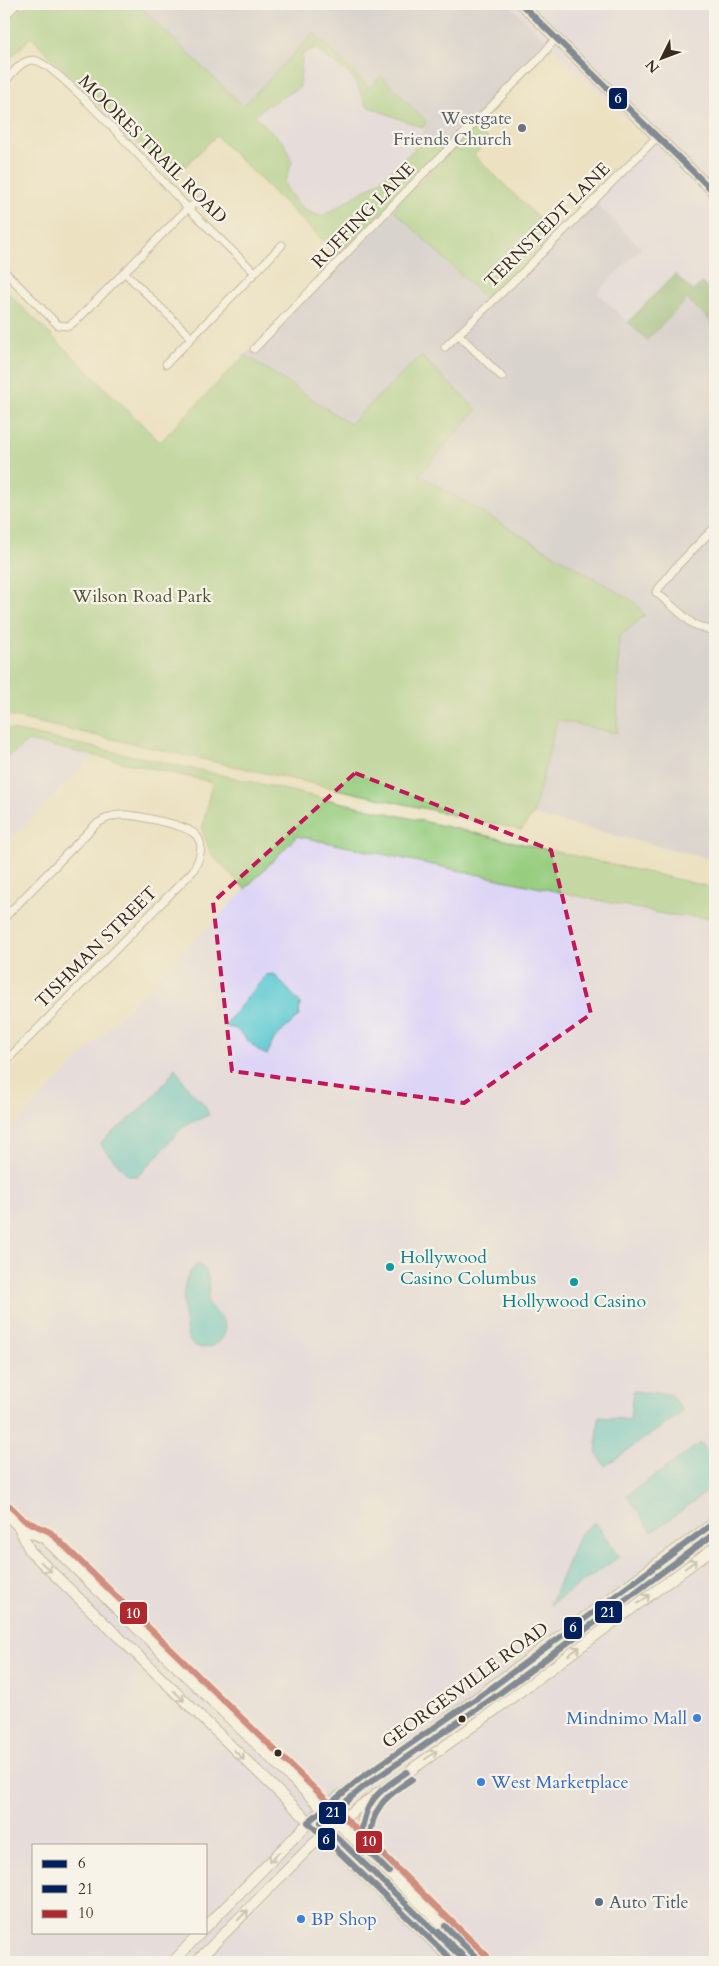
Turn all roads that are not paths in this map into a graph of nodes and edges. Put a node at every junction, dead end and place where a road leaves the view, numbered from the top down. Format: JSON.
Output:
{"nodes":[{"id":1,"x":521,"y":4,"type":"edge"},
{"id":2,"x":14,"y":5,"type":"edge"},
{"id":3,"x":4,"y":15,"type":"edge"},
{"id":4,"x":556,"y":38,"type":"junction"},
{"id":5,"x":4,"y":83,"type":"edge"},
{"id":6,"x":657,"y":136,"type":"junction"},
{"id":7,"x":715,"y":194,"type":"edge"},
{"id":8,"x":204,"y":198,"type":"dead end"},
{"id":9,"x":188,"y":208,"type":"junction"},
{"id":10,"x":282,"y":245,"type":"dead end"},
{"id":11,"x":4,"y":271,"type":"edge"},
{"id":12,"x":124,"y":272,"type":"junction"},
{"id":13,"x":254,"y":272,"type":"junction"},
{"id":14,"x":458,"y":334,"type":"junction"},
{"id":15,"x":191,"y":337,"type":"junction"},
{"id":16,"x":445,"y":347,"type":"dead end"},
{"id":17,"x":254,"y":349,"type":"dead end"},
{"id":18,"x":166,"y":364,"type":"dead end"},
{"id":19,"x":502,"y":377,"type":"dead end"},
{"id":20,"x":715,"y":527,"type":"edge"},
{"id":21,"x":715,"y":632,"type":"edge"},
{"id":22,"x":4,"y":918,"type":"edge"},
{"id":23,"x":4,"y":1063,"type":"edge"},
{"id":24,"x":4,"y":1512,"type":"edge"},
{"id":25,"x":715,"y":1522,"type":"edge"},
{"id":26,"x":19,"y":1527,"type":"junction"},
{"id":27,"x":715,"y":1547,"type":"edge"},
{"id":28,"x":377,"y":1793,"type":"junction"},
{"id":29,"x":323,"y":1808,"type":"junction"},
{"id":30,"x":308,"y":1822,"type":"junction"},
{"id":31,"x":338,"y":1822,"type":"junction"},
{"id":32,"x":322,"y":1836,"type":"junction"},
{"id":33,"x":360,"y":1843,"type":"junction"},
{"id":34,"x":413,"y":1923,"type":"junction"},
{"id":35,"x":208,"y":1925,"type":"edge"},
{"id":36,"x":199,"y":1934,"type":"edge"},
{"id":37,"x":173,"y":1962,"type":"edge"},
{"id":38,"x":196,"y":1962,"type":"edge"},
{"id":39,"x":454,"y":1962,"type":"edge"},
{"id":40,"x":462,"y":1962,"type":"edge"},
{"id":41,"x":481,"y":1962,"type":"edge"}],
"edges":[{"from":1,"to":4,"type":"main road"},
{"from":2,"to":3,"type":"main road"},
{"from":4,"to":6,"type":"main road"},
{"from":4,"to":17,"type":"street","name":"RUFFING LANE"},
{"from":5,"to":9,"type":"street","name":"MOORES TRAIL ROAD"},
{"from":6,"to":7,"type":"main road"},
{"from":6,"to":14,"type":"street","name":"TERNSTEDT LANE"},
{"from":8,"to":9,"type":"street"},
{"from":9,"to":12,"type":"street"},
{"from":9,"to":13,"type":"street","name":"MOORES TRAIL ROAD"},
{"from":10,"to":13,"type":"street"},
{"from":11,"to":12,"type":"street"},
{"from":12,"to":15,"type":"street"},
{"from":13,"to":15,"type":"street"},
{"from":14,"to":16,"type":"street","name":"TERNSTEDT LANE"},
{"from":14,"to":19,"type":"street"},
{"from":15,"to":18,"type":"street"},
{"from":20,"to":21,"type":"street"},
{"from":22,"to":23,"type":"street","name":"TISHMAN STREET"},
{"from":24,"to":26,"type":"main road"},
{"from":25,"to":29,"type":"main road","name":"GEORGESVILLE ROAD"},
{"from":26,"to":29,"type":"main road"},
{"from":26,"to":30,"type":"main road","one_way":true},
{"from":28,"to":27,"type":"main road","name":"GEORGESVILLE ROAD","one_way":true},
{"from":28,"to":31,"type":"main road","name":"GEORGESVILLE ROAD"},
{"from":28,"to":33,"type":"main road"},
{"from":29,"to":30,"type":"main road","name":"GEORGESVILLE ROAD"},
{"from":29,"to":31,"type":"main road"},
{"from":30,"to":32,"type":"main road"},
{"from":30,"to":35,"type":"main road","name":"GEORGESVILLE ROAD","one_way":true},
{"from":31,"to":32,"type":"main road","name":"GEORGESVILLE ROAD"},
{"from":31,"to":33,"type":"main road"},
{"from":32,"to":34,"type":"main road"},
{"from":38,"to":32,"type":"main road","name":"GEORGESVILLE ROAD","one_way":true},
{"from":33,"to":41,"type":"main road"},
{"from":34,"to":39,"type":"main road"},
{"from":34,"to":40,"type":"main road"},
{"from":36,"to":37,"type":"main road"}]}
